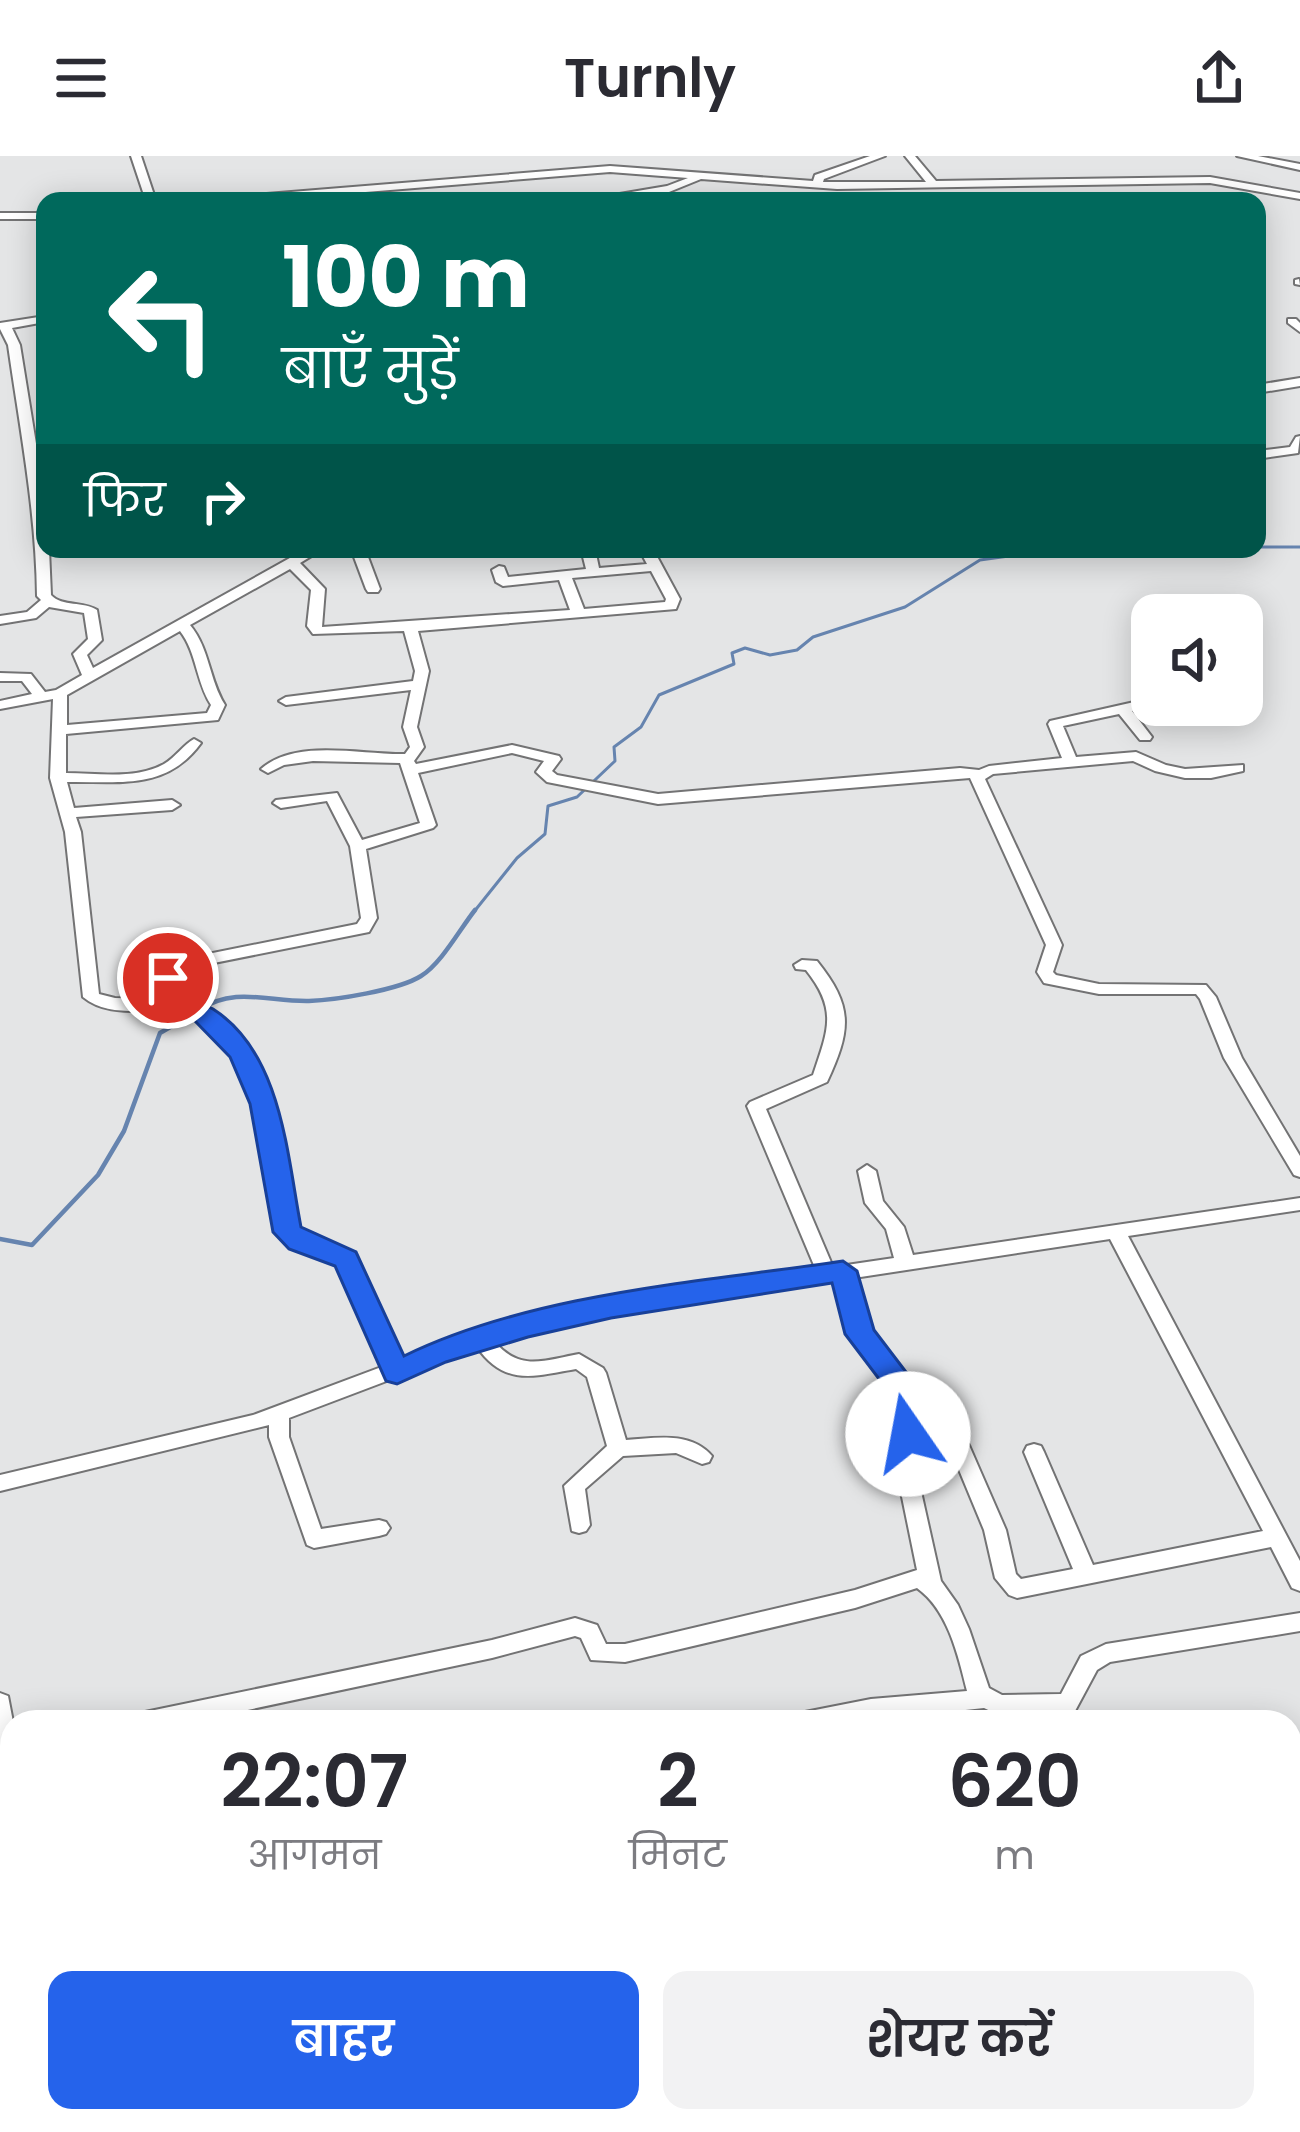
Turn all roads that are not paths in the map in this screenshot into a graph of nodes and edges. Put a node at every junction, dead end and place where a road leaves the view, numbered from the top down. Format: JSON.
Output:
{"nodes":[{"id":1,"x":136,"y":156,"type":"edge"},
{"id":2,"x":880,"y":156,"type":"edge"},
{"id":3,"x":910,"y":156,"type":"edge"},
{"id":4,"x":1242,"y":156,"type":"edge"},
{"id":5,"x":1300,"y":167,"type":"edge"},
{"id":6,"x":706,"y":175,"type":"junction"},
{"id":7,"x":818,"y":184,"type":"junction"},
{"id":8,"x":934,"y":185,"type":"junction"},
{"id":9,"x":669,"y":189,"type":"junction"},
{"id":10,"x":148,"y":192,"type":"edge"},
{"id":11,"x":327,"y":192,"type":"edge"},
{"id":12,"x":648,"y":192,"type":"edge"},
{"id":13,"x":672,"y":192,"type":"edge"},
{"id":14,"x":1300,"y":196,"type":"edge"},
{"id":15,"x":36,"y":216,"type":"edge"},
{"id":16,"x":0,"y":217,"type":"edge"},
{"id":17,"x":36,"y":320,"type":"edge"},
{"id":18,"x":2,"y":326,"type":"edge"},
{"id":19,"x":1300,"y":382,"type":"edge"},
{"id":20,"x":1266,"y":388,"type":"edge"},
{"id":21,"x":1300,"y":440,"type":"edge"},
{"id":22,"x":1266,"y":454,"type":"edge"},
{"id":23,"x":36,"y":463,"type":"edge"},
{"id":24,"x":44,"y":558,"type":"edge"},
{"id":25,"x":361,"y":558,"type":"edge"},
{"id":26,"x":590,"y":558,"type":"edge"},
{"id":27,"x":651,"y":558,"type":"edge"},
{"id":28,"x":290,"y":561,"type":"edge"},
{"id":29,"x":656,"y":567,"type":"junction"},
{"id":30,"x":499,"y":570,"type":"dead end"},
{"id":31,"x":594,"y":572,"type":"junction"},
{"id":32,"x":564,"y":575,"type":"junction"},
{"id":33,"x":373,"y":589,"type":"dead end"},
{"id":34,"x":47,"y":602,"type":"junction"},
{"id":35,"x":579,"y":615,"type":"junction"},
{"id":36,"x":0,"y":620,"type":"edge"},
{"id":37,"x":182,"y":625,"type":"junction"},
{"id":38,"x":410,"y":627,"type":"junction"},
{"id":39,"x":0,"y":677,"type":"edge"},
{"id":40,"x":90,"y":677,"type":"junction"},
{"id":41,"x":421,"y":684,"type":"junction"},
{"id":42,"x":60,"y":692,"type":"junction"},
{"id":43,"x":40,"y":695,"type":"junction"},
{"id":44,"x":286,"y":701,"type":"dead end"},
{"id":45,"x":0,"y":705,"type":"edge"},
{"id":46,"x":1131,"y":708,"type":"edge"},
{"id":47,"x":1124,"y":711,"type":"junction"},
{"id":48,"x":57,"y":730,"type":"junction"},
{"id":49,"x":1145,"y":737,"type":"dead end"},
{"id":50,"x":194,"y":743,"type":"dead end"},
{"id":51,"x":1071,"y":762,"type":"junction"},
{"id":52,"x":409,"y":764,"type":"junction"},
{"id":53,"x":1238,"y":768,"type":"dead end"},
{"id":54,"x":268,"y":769,"type":"dead end"},
{"id":55,"x":978,"y":774,"type":"junction"},
{"id":56,"x":58,"y":778,"type":"junction"},
{"id":57,"x":280,"y":803,"type":"dead end"},
{"id":58,"x":172,"y":805,"type":"dead end"},
{"id":59,"x":68,"y":813,"type":"junction"},
{"id":60,"x":358,"y":846,"type":"junction"},
{"id":61,"x":802,"y":965,"type":"dead end"},
{"id":62,"x":164,"y":1003,"type":"junction"},
{"id":63,"x":1300,"y":1171,"type":"edge"},
{"id":64,"x":867,"y":1172,"type":"dead end"},
{"id":65,"x":1300,"y":1204,"type":"edge"},
{"id":66,"x":1114,"y":1230,"type":"junction"},
{"id":67,"x":906,"y":1265,"type":"junction"},
{"id":68,"x":835,"y":1272,"type":"junction"},
{"id":69,"x":481,"y":1338,"type":"junction"},
{"id":70,"x":397,"y":1372,"type":"junction"},
{"id":71,"x":280,"y":1415,"type":"junction"},
{"id":72,"x":955,"y":1436,"type":"dead end"},
{"id":73,"x":618,"y":1448,"type":"junction"},
{"id":74,"x":1034,"y":1452,"type":"dead end"},
{"id":75,"x":701,"y":1456,"type":"dead end"},
{"id":76,"x":0,"y":1484,"type":"edge"},
{"id":77,"x":579,"y":1525,"type":"dead end"},
{"id":78,"x":379,"y":1528,"type":"dead end"},
{"id":79,"x":1277,"y":1538,"type":"junction"},
{"id":80,"x":1087,"y":1576,"type":"junction"},
{"id":81,"x":929,"y":1582,"type":"junction"},
{"id":82,"x":1300,"y":1582,"type":"edge"},
{"id":83,"x":1300,"y":1622,"type":"edge"},
{"id":84,"x":988,"y":1709,"type":"edge"},
{"id":85,"x":202,"y":1710,"type":"edge"},
{"id":86,"x":866,"y":1710,"type":"edge"}],
"edges":[{"from":1,"to":10,"type":"street"},
{"from":2,"to":7,"type":"street"},
{"from":3,"to":8,"type":"street"},
{"from":4,"to":5,"type":"street"},
{"from":6,"to":7,"type":"street"},
{"from":6,"to":9,"type":"street"},
{"from":6,"to":11,"type":"street"},
{"from":7,"to":8,"type":"street"},
{"from":8,"to":14,"type":"street"},
{"from":9,"to":12,"type":"street"},
{"from":9,"to":13,"type":"street"},
{"from":15,"to":16,"type":"street"},
{"from":17,"to":18,"type":"street"},
{"from":18,"to":23,"type":"street"},
{"from":19,"to":20,"type":"street"},
{"from":21,"to":22,"type":"street"},
{"from":24,"to":34,"type":"street"},
{"from":25,"to":33,"type":"street"},
{"from":26,"to":31,"type":"street"},
{"from":27,"to":29,"type":"street"},
{"from":28,"to":37,"type":"street"},
{"from":28,"to":38,"type":"street"},
{"from":29,"to":31,"type":"street"},
{"from":29,"to":35,"type":"street"},
{"from":30,"to":32,"type":"street"},
{"from":31,"to":32,"type":"street"},
{"from":32,"to":35,"type":"street"},
{"from":34,"to":36,"type":"street"},
{"from":34,"to":40,"type":"street"},
{"from":35,"to":38,"type":"street"},
{"from":37,"to":40,"type":"street"},
{"from":37,"to":48,"type":"street"},
{"from":38,"to":41,"type":"street"},
{"from":39,"to":43,"type":"street"},
{"from":40,"to":42,"type":"street"},
{"from":41,"to":44,"type":"street"},
{"from":41,"to":52,"type":"street"},
{"from":42,"to":43,"type":"street"},
{"from":42,"to":48,"type":"street"},
{"from":43,"to":45,"type":"street"},
{"from":46,"to":47,"type":"street"},
{"from":47,"to":49,"type":"street"},
{"from":47,"to":51,"type":"street"},
{"from":48,"to":56,"type":"street"},
{"from":50,"to":56,"type":"street"},
{"from":51,"to":53,"type":"street"},
{"from":51,"to":55,"type":"street"},
{"from":52,"to":54,"type":"street"},
{"from":52,"to":55,"type":"street"},
{"from":52,"to":60,"type":"street"},
{"from":55,"to":63,"type":"street"},
{"from":56,"to":59,"type":"street"},
{"from":57,"to":60,"type":"street"},
{"from":58,"to":59,"type":"street"},
{"from":59,"to":62,"type":"street"},
{"from":60,"to":62,"type":"street"},
{"from":61,"to":68,"type":"street"},
{"from":62,"to":70,"type":"street"},
{"from":64,"to":67,"type":"street"},
{"from":65,"to":66,"type":"street"},
{"from":66,"to":67,"type":"street"},
{"from":66,"to":79,"type":"street"},
{"from":67,"to":68,"type":"street"},
{"from":68,"to":69,"type":"street"},
{"from":68,"to":81,"type":"street"},
{"from":69,"to":70,"type":"street"},
{"from":69,"to":73,"type":"street"},
{"from":70,"to":71,"type":"street"},
{"from":71,"to":76,"type":"street"},
{"from":71,"to":78,"type":"street"},
{"from":72,"to":80,"type":"street"},
{"from":73,"to":75,"type":"street"},
{"from":73,"to":77,"type":"street"},
{"from":74,"to":80,"type":"street"},
{"from":79,"to":80,"type":"street"},
{"from":79,"to":82,"type":"street"},
{"from":81,"to":84,"type":"street"},
{"from":81,"to":85,"type":"street"},
{"from":83,"to":84,"type":"street"},
{"from":84,"to":86,"type":"street"}]}
